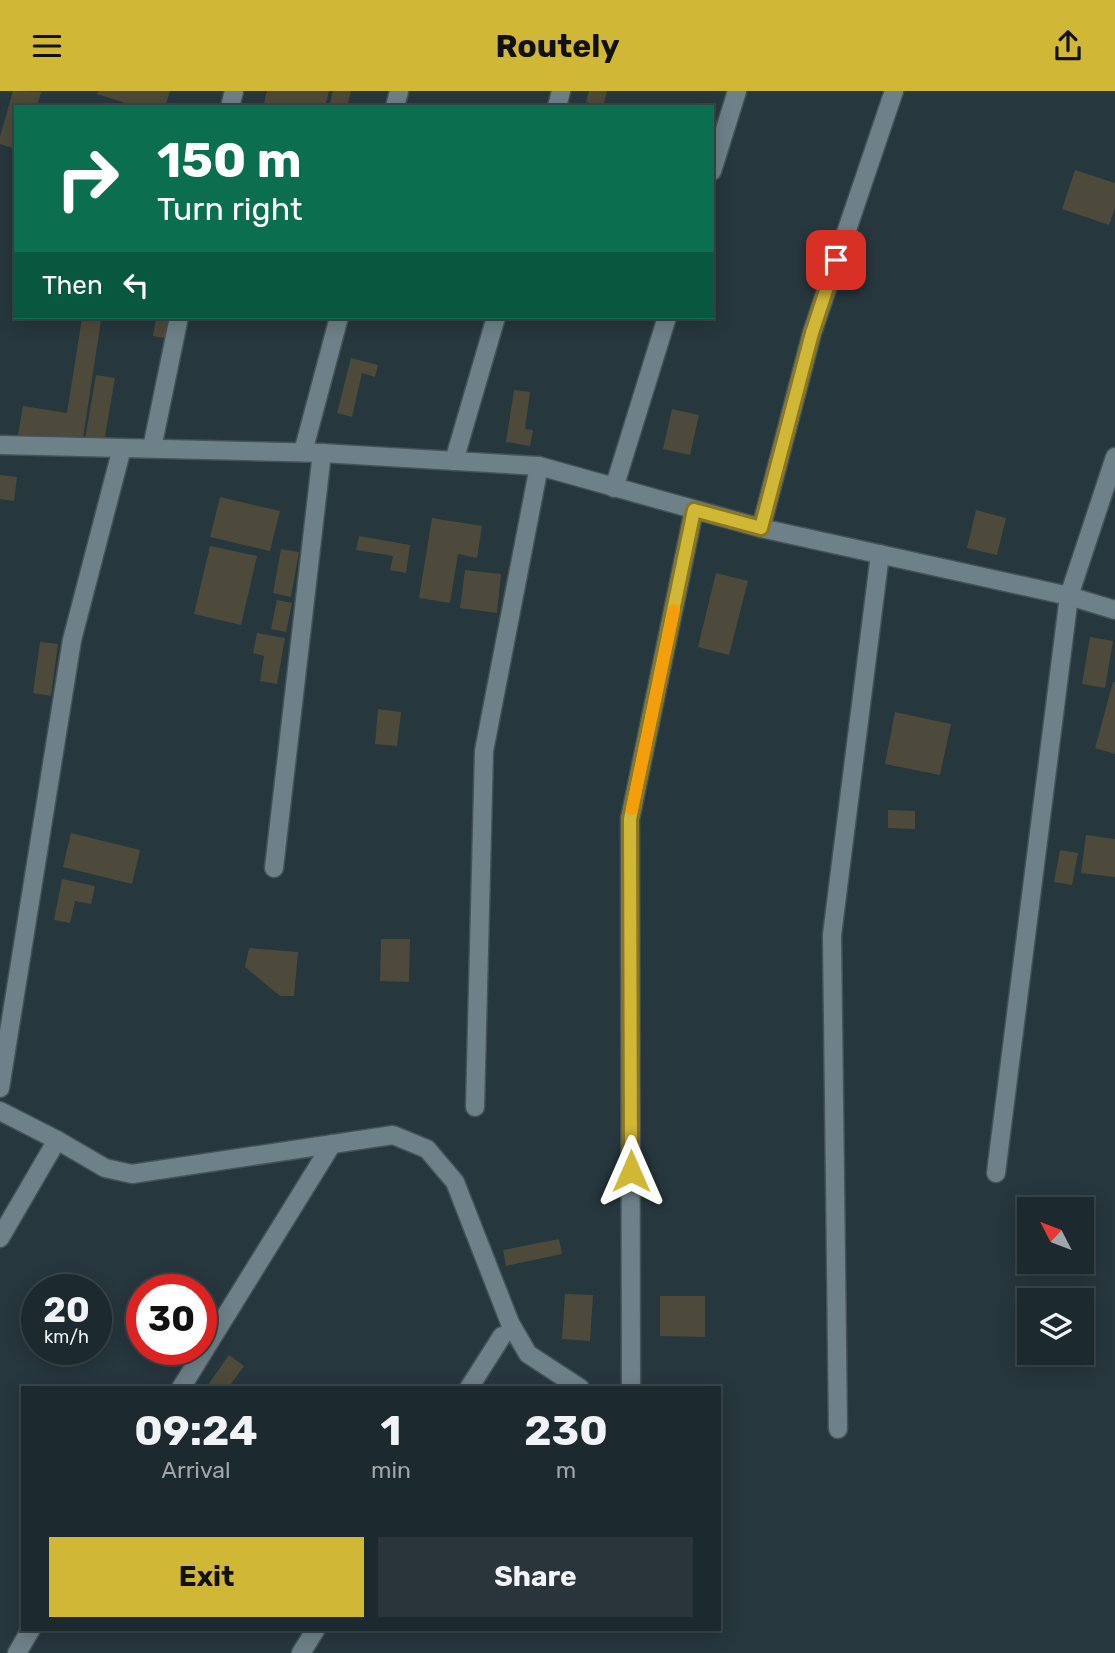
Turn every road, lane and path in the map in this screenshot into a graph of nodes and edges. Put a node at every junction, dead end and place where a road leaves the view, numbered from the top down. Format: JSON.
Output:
{"nodes":[{"id":1,"x":737,"y":91,"type":"edge"},
{"id":2,"x":894,"y":91,"type":"edge"},
{"id":3,"x":714,"y":165,"type":"edge"},
{"id":4,"x":179,"y":319,"type":"edge"},
{"id":5,"x":338,"y":319,"type":"edge"},
{"id":6,"x":495,"y":319,"type":"edge"},
{"id":7,"x":666,"y":319,"type":"edge"},
{"id":8,"x":0,"y":445,"type":"edge"},
{"id":9,"x":122,"y":448,"type":"junction"},
{"id":10,"x":152,"y":448,"type":"junction"},
{"id":11,"x":303,"y":452,"type":"junction"},
{"id":12,"x":321,"y":453,"type":"junction"},
{"id":13,"x":1115,"y":457,"type":"edge"},
{"id":14,"x":454,"y":461,"type":"junction"},
{"id":15,"x":539,"y":466,"type":"junction"},
{"id":16,"x":614,"y":488,"type":"junction"},
{"id":17,"x":694,"y":510,"type":"junction"},
{"id":18,"x":761,"y":528,"type":"junction"},
{"id":19,"x":880,"y":554,"type":"junction"},
{"id":20,"x":1069,"y":596,"type":"junction"},
{"id":21,"x":1115,"y":610,"type":"edge"},
{"id":22,"x":274,"y":868,"type":"dead end"},
{"id":23,"x":0,"y":1088,"type":"edge"},
{"id":24,"x":475,"y":1107,"type":"dead end"},
{"id":25,"x":0,"y":1111,"type":"edge"},
{"id":26,"x":57,"y":1140,"type":"junction"},
{"id":27,"x":332,"y":1144,"type":"junction"},
{"id":28,"x":996,"y":1173,"type":"dead end"},
{"id":29,"x":0,"y":1238,"type":"edge"},
{"id":30,"x":502,"y":1336,"type":"dead end"},
{"id":31,"x":182,"y":1386,"type":"edge"},
{"id":32,"x":470,"y":1386,"type":"edge"},
{"id":33,"x":577,"y":1386,"type":"edge"},
{"id":34,"x":631,"y":1386,"type":"edge"},
{"id":35,"x":838,"y":1429,"type":"dead end"},
{"id":36,"x":30,"y":1631,"type":"edge"},
{"id":37,"x":315,"y":1631,"type":"edge"},
{"id":38,"x":16,"y":1653,"type":"edge"},
{"id":39,"x":301,"y":1653,"type":"edge"}],
"edges":[{"from":1,"to":3,"type":"street"},
{"from":2,"to":18,"type":"street"},
{"from":4,"to":10,"type":"street"},
{"from":5,"to":11,"type":"street"},
{"from":6,"to":14,"type":"street"},
{"from":7,"to":16,"type":"street"},
{"from":8,"to":9,"type":"street"},
{"from":9,"to":10,"type":"street"},
{"from":9,"to":23,"type":"street"},
{"from":10,"to":11,"type":"street"},
{"from":11,"to":12,"type":"street"},
{"from":12,"to":14,"type":"street"},
{"from":12,"to":22,"type":"street"},
{"from":13,"to":20,"type":"street"},
{"from":14,"to":15,"type":"street"},
{"from":15,"to":16,"type":"street"},
{"from":15,"to":24,"type":"street"},
{"from":16,"to":17,"type":"street"},
{"from":17,"to":18,"type":"street"},
{"from":17,"to":34,"type":"street"},
{"from":18,"to":19,"type":"street"},
{"from":19,"to":20,"type":"street"},
{"from":19,"to":35,"type":"street"},
{"from":20,"to":21,"type":"street"},
{"from":20,"to":28,"type":"street"},
{"from":25,"to":26,"type":"street"},
{"from":26,"to":27,"type":"street"},
{"from":26,"to":29,"type":"street"},
{"from":27,"to":31,"type":"street"},
{"from":27,"to":33,"type":"street"},
{"from":30,"to":32,"type":"street"},
{"from":36,"to":38,"type":"street"},
{"from":37,"to":39,"type":"street"}]}
